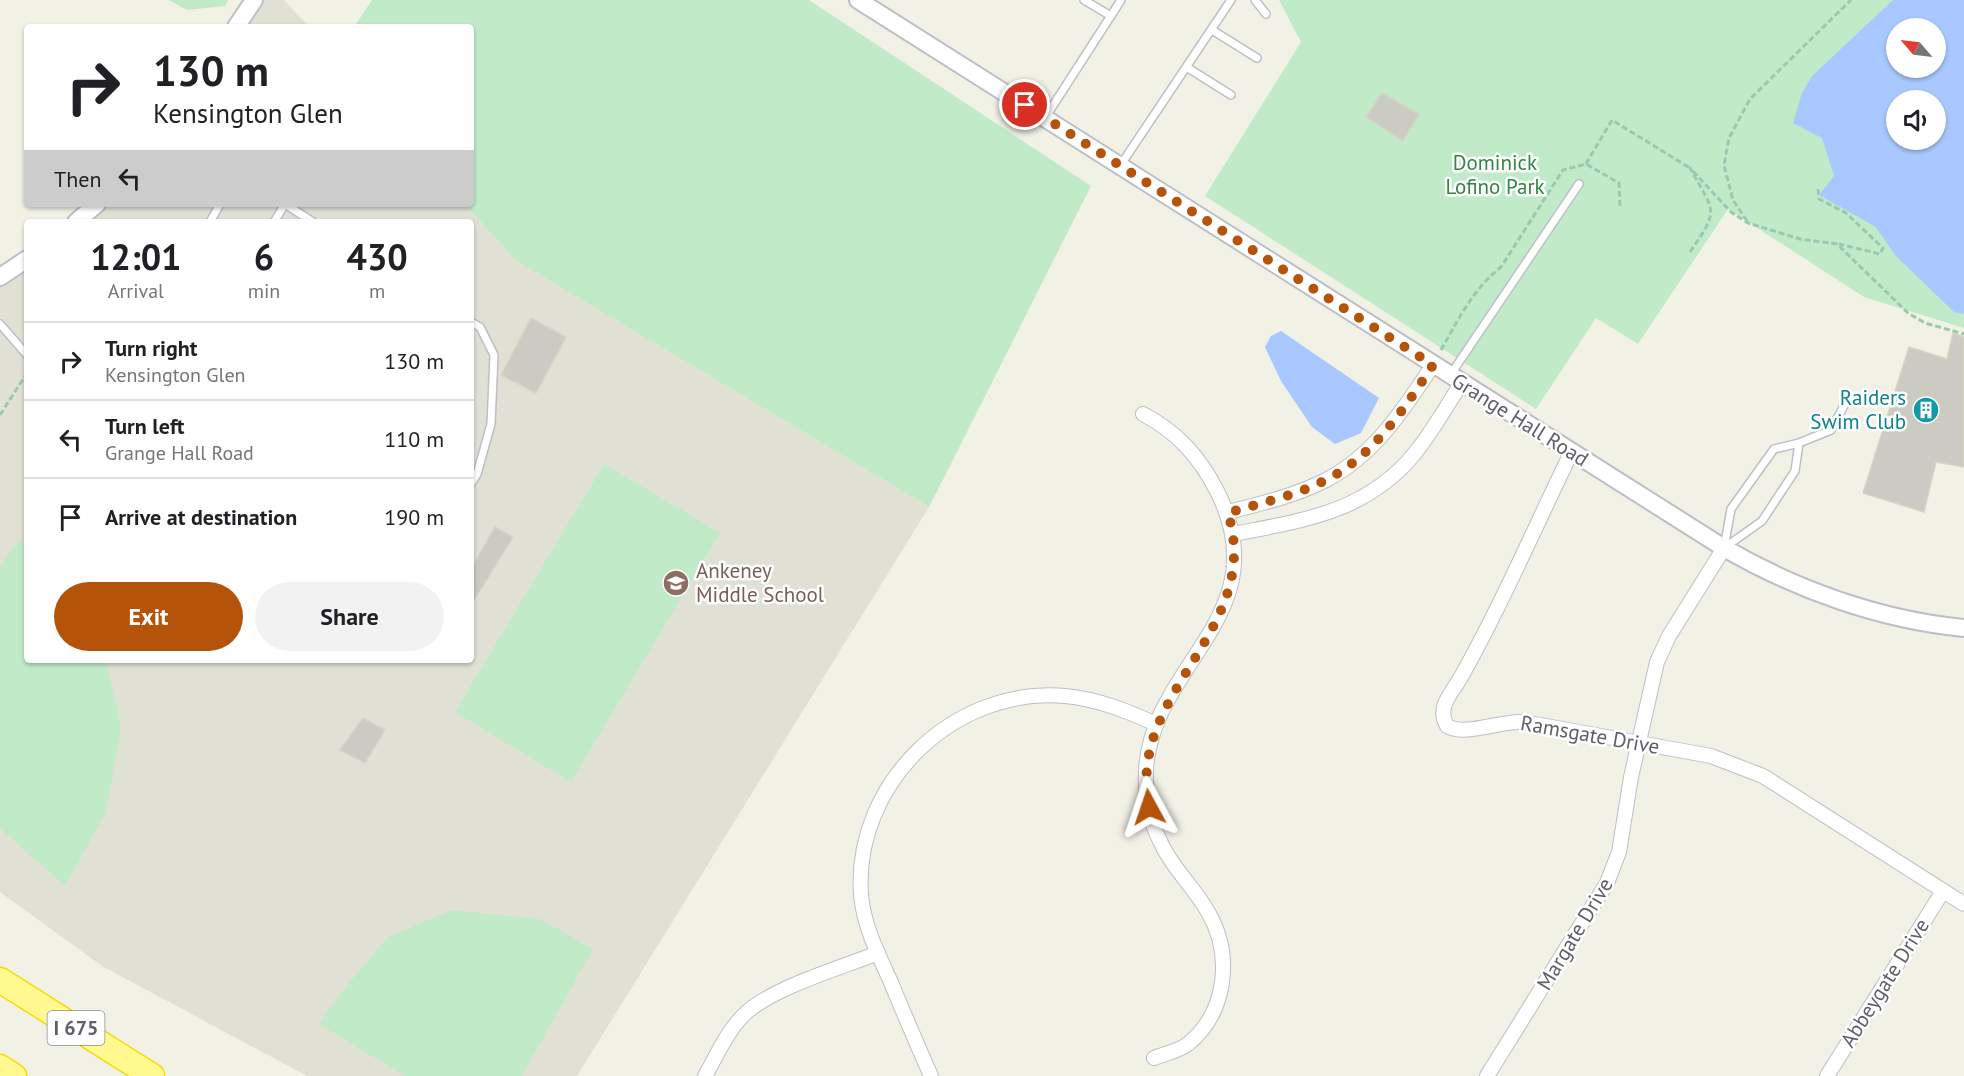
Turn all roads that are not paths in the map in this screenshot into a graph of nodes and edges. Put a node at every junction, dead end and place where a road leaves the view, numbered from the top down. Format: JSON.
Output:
{"nodes":[{"id":1,"x":254,"y":0,"type":"edge"},
{"id":2,"x":858,"y":0,"type":"edge"},
{"id":3,"x":1084,"y":0,"type":"edge"},
{"id":4,"x":1121,"y":0,"type":"edge"},
{"id":5,"x":1232,"y":0,"type":"edge"},
{"id":6,"x":1255,"y":0,"type":"edge"},
{"id":7,"x":1266,"y":14,"type":"dead end"},
{"id":8,"x":1111,"y":16,"type":"junction"},
{"id":9,"x":238,"y":24,"type":"edge"},
{"id":10,"x":1212,"y":30,"type":"junction"},
{"id":11,"x":1257,"y":58,"type":"dead end"},
{"id":12,"x":1188,"y":68,"type":"junction"},
{"id":13,"x":1231,"y":95,"type":"dead end"},
{"id":14,"x":1045,"y":118,"type":"junction"},
{"id":15,"x":1120,"y":166,"type":"junction"},
{"id":16,"x":1580,"y":184,"type":"dead end"},
{"id":17,"x":94,"y":207,"type":"edge"},
{"id":18,"x":290,"y":207,"type":"edge"},
{"id":19,"x":80,"y":219,"type":"edge"},
{"id":20,"x":308,"y":219,"type":"edge"},
{"id":21,"x":24,"y":260,"type":"edge"},
{"id":22,"x":0,"y":277,"type":"edge"},
{"id":23,"x":0,"y":324,"type":"edge"},
{"id":24,"x":474,"y":324,"type":"edge"},
{"id":25,"x":24,"y":352,"type":"edge"},
{"id":26,"x":1433,"y":365,"type":"junction"},
{"id":27,"x":1455,"y":380,"type":"junction"},
{"id":28,"x":1846,"y":402,"type":"dead end"},
{"id":29,"x":1143,"y":414,"type":"dead end"},
{"id":30,"x":1798,"y":443,"type":"junction"},
{"id":31,"x":1571,"y":453,"type":"junction"},
{"id":32,"x":474,"y":479,"type":"edge"},
{"id":33,"x":1228,"y":513,"type":"junction"},
{"id":34,"x":1234,"y":534,"type":"junction"},
{"id":35,"x":1724,"y":548,"type":"junction"},
{"id":36,"x":1964,"y":628,"type":"edge"},
{"id":37,"x":1156,"y":724,"type":"junction"},
{"id":38,"x":1638,"y":743,"type":"junction"},
{"id":39,"x":1943,"y":891,"type":"junction"},
{"id":40,"x":1964,"y":904,"type":"edge"},
{"id":41,"x":878,"y":953,"type":"junction"},
{"id":42,"x":0,"y":980,"type":"edge"},
{"id":43,"x":1154,"y":1058,"type":"dead end"},
{"id":44,"x":0,"y":1067,"type":"edge"},
{"id":45,"x":14,"y":1076,"type":"edge"},
{"id":46,"x":152,"y":1076,"type":"edge"},
{"id":47,"x":705,"y":1076,"type":"edge"},
{"id":48,"x":931,"y":1076,"type":"edge"},
{"id":49,"x":1487,"y":1076,"type":"edge"},
{"id":50,"x":1827,"y":1076,"type":"edge"}],
"edges":[{"from":1,"to":9,"type":"street"},
{"from":2,"to":14,"type":"street","name":"Grange Hall Road"},
{"from":3,"to":8,"type":"lane"},
{"from":4,"to":8,"type":"lane"},
{"from":5,"to":10,"type":"lane"},
{"from":6,"to":7,"type":"lane"},
{"from":8,"to":14,"type":"lane"},
{"from":10,"to":11,"type":"lane"},
{"from":10,"to":12,"type":"lane"},
{"from":12,"to":13,"type":"lane"},
{"from":12,"to":15,"type":"lane"},
{"from":14,"to":15,"type":"street","name":"Grange Hall Road"},
{"from":15,"to":26,"type":"street","name":"Grange Hall Road"},
{"from":16,"to":27,"type":"lane"},
{"from":17,"to":19,"type":"street"},
{"from":18,"to":20,"type":"lane"},
{"from":21,"to":22,"type":"street"},
{"from":23,"to":25,"type":"lane"},
{"from":24,"to":32,"type":"lane"},
{"from":26,"to":27,"type":"street","name":"Grange Hall Road"},
{"from":26,"to":33,"type":"street"},
{"from":27,"to":31,"type":"street","name":"Grange Hall Road"},
{"from":27,"to":34,"type":"street"},
{"from":28,"to":30,"type":"lane"},
{"from":29,"to":33,"type":"street"},
{"from":30,"to":35,"type":"lane"},
{"from":30,"to":35,"type":"lane"},
{"from":31,"to":35,"type":"street","name":"Grange Hall Road"},
{"from":31,"to":38,"type":"street","name":"Ramsgate Drive"},
{"from":33,"to":34,"type":"street"},
{"from":34,"to":37,"type":"street"},
{"from":35,"to":36,"type":"street","name":"Grange Hall Road"},
{"from":35,"to":38,"type":"street","name":"Margate Drive"},
{"from":37,"to":41,"type":"street"},
{"from":37,"to":43,"type":"street"},
{"from":38,"to":39,"type":"street","name":"Ramsgate Drive"},
{"from":38,"to":49,"type":"street","name":"Margate Drive"},
{"from":39,"to":40,"type":"street","name":"Ramsgate Drive"},
{"from":39,"to":50,"type":"street","name":"Abbeygate Drive"},
{"from":41,"to":47,"type":"street"},
{"from":41,"to":48,"type":"street"},
{"from":42,"to":46,"type":"highway","number":"I 675"},
{"from":44,"to":45,"type":"highway"}]}
